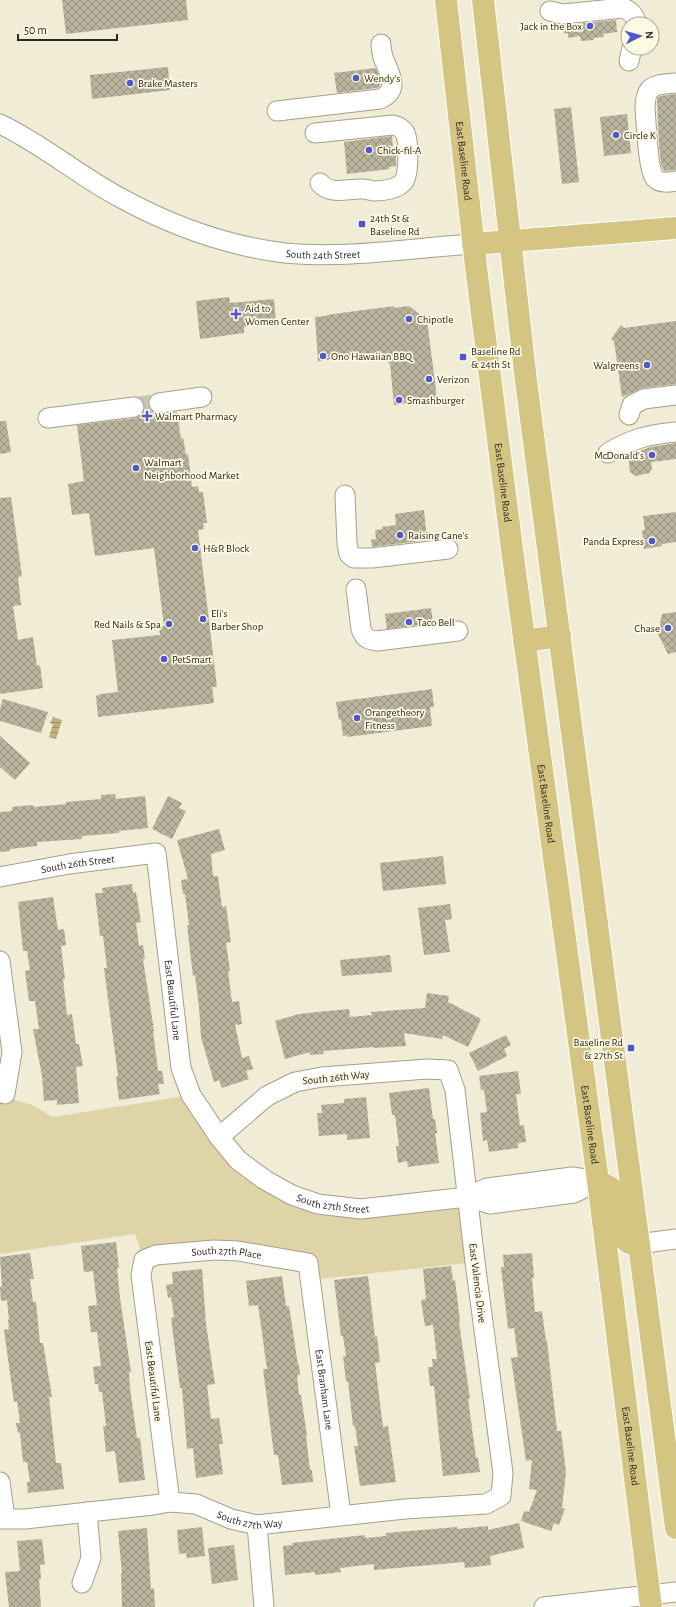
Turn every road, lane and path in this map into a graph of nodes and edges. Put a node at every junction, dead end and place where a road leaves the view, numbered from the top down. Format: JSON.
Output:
{"nodes":[{"id":1,"x":446,"y":0,"type":"edge"},
{"id":2,"x":483,"y":0,"type":"edge"},
{"id":3,"x":550,"y":11,"type":"dead end"},
{"id":4,"x":634,"y":16,"type":"edge"},
{"id":5,"x":380,"y":44,"type":"dead end"},
{"id":6,"x":676,"y":83,"type":"edge"},
{"id":7,"x":277,"y":111,"type":"dead end"},
{"id":8,"x":0,"y":124,"type":"edge"},
{"id":9,"x":315,"y":133,"type":"dead end"},
{"id":10,"x":676,"y":181,"type":"edge"},
{"id":11,"x":320,"y":183,"type":"dead end"},
{"id":12,"x":676,"y":228,"type":"edge"},
{"id":13,"x":510,"y":241,"type":"junction"},
{"id":14,"x":473,"y":244,"type":"junction"},
{"id":15,"x":676,"y":395,"type":"edge"},
{"id":16,"x":202,"y":397,"type":"dead end"},
{"id":17,"x":159,"y":403,"type":"tunnel mouth"},
{"id":18,"x":134,"y":407,"type":"tunnel mouth"},
{"id":19,"x":629,"y":415,"type":"dead end"},
{"id":20,"x":48,"y":418,"type":"dead end"},
{"id":21,"x":676,"y":432,"type":"edge"},
{"id":22,"x":608,"y":453,"type":"dead end"},
{"id":23,"x":349,"y":494,"type":"dead end"},
{"id":24,"x":448,"y":549,"type":"dead end"},
{"id":25,"x":356,"y":589,"type":"dead end"},
{"id":26,"x":458,"y":631,"type":"dead end"},
{"id":27,"x":560,"y":636,"type":"junction"},
{"id":28,"x":524,"y":641,"type":"junction"},
{"id":29,"x":156,"y":853,"type":"joint"},
{"id":30,"x":0,"y":877,"type":"edge"},
{"id":31,"x":594,"y":904,"type":"junction"},
{"id":32,"x":562,"y":907,"type":"junction"},
{"id":33,"x":0,"y":961,"type":"edge"},
{"id":34,"x":448,"y":1070,"type":"joint"},
{"id":35,"x":5,"y":1094,"type":"dead end"},
{"id":36,"x":219,"y":1137,"type":"junction"},
{"id":37,"x":625,"y":1137,"type":"junction"},
{"id":38,"x":598,"y":1182,"type":"junction"},
{"id":39,"x":467,"y":1197,"type":"junction"},
{"id":40,"x":676,"y":1239,"type":"edge"},
{"id":41,"x":638,"y":1244,"type":"junction"},
{"id":42,"x":144,"y":1260,"type":"joint"},
{"id":43,"x":308,"y":1264,"type":"joint"},
{"id":44,"x":610,"y":1282,"type":"junction"},
{"id":45,"x":0,"y":1482,"type":"edge"},
{"id":46,"x":501,"y":1496,"type":"joint"},
{"id":47,"x":170,"y":1502,"type":"junction"},
{"id":48,"x":87,"y":1512,"type":"junction"},
{"id":49,"x":341,"y":1515,"type":"junction"},
{"id":50,"x":2,"y":1519,"type":"edge"},
{"id":51,"x":257,"y":1525,"type":"junction"},
{"id":52,"x":676,"y":1528,"type":"edge"},
{"id":53,"x":82,"y":1583,"type":"dead end"},
{"id":54,"x":676,"y":1592,"type":"edge"},
{"id":55,"x":650,"y":1602,"type":"edge"},
{"id":56,"x":264,"y":1607,"type":"edge"},
{"id":57,"x":544,"y":1607,"type":"edge"}],
"edges":[{"from":1,"to":14,"type":"main road","name":"East Baseline Road"},
{"from":2,"to":13,"type":"main road"},
{"from":3,"to":4,"type":"street"},
{"from":5,"to":7,"type":"street"},
{"from":6,"to":10,"type":"street"},
{"from":8,"to":14,"type":"street","name":"South 24th Street"},
{"from":9,"to":11,"type":"street"},
{"from":12,"to":13,"type":"main road","name":"South 24th Street"},
{"from":13,"to":14,"type":"main road","name":"South 24th Street"},
{"from":13,"to":27,"type":"main road"},
{"from":14,"to":28,"type":"main road","name":"East Baseline Road"},
{"from":15,"to":19,"type":"street"},
{"from":16,"to":17,"type":"street"},
{"from":18,"to":20,"type":"street"},
{"from":21,"to":22,"type":"street"},
{"from":23,"to":24,"type":"street"},
{"from":25,"to":26,"type":"street"},
{"from":27,"to":28,"type":"main road"},
{"from":27,"to":31,"type":"main road"},
{"from":28,"to":32,"type":"main road","name":"East Baseline Road"},
{"from":29,"to":30,"type":"street","name":"South 26th Street"},
{"from":29,"to":36,"type":"street","name":"East Beautiful Lane"},
{"from":31,"to":32,"type":"main road"},
{"from":31,"to":37,"type":"main road"},
{"from":32,"to":38,"type":"main road","name":"East Baseline Road"},
{"from":33,"to":35,"type":"street"},
{"from":34,"to":36,"type":"street","name":"South 26th Way"},
{"from":34,"to":39,"type":"street","name":"East Valencia Drive"},
{"from":36,"to":39,"type":"street","name":"South 27th Street"},
{"from":37,"to":38,"type":"main road"},
{"from":37,"to":41,"type":"main road"},
{"from":38,"to":39,"type":"street","name":"South 27th Street"},
{"from":38,"to":41,"type":"main road"},
{"from":38,"to":44,"type":"main road","name":"East Baseline Road"},
{"from":39,"to":46,"type":"street","name":"East Valencia Drive"},
{"from":40,"to":41,"type":"street"},
{"from":41,"to":44,"type":"main road"},
{"from":41,"to":52,"type":"main road"},
{"from":42,"to":43,"type":"street","name":"South 27th Place"},
{"from":42,"to":47,"type":"street","name":"East Beautiful Lane"},
{"from":43,"to":49,"type":"street","name":"East Branham Lane"},
{"from":44,"to":55,"type":"main road","name":"East Baseline Road"},
{"from":45,"to":50,"type":"street"},
{"from":46,"to":49,"type":"street","name":"South 27th Way"},
{"from":47,"to":48,"type":"street","name":"South 27th Way"},
{"from":47,"to":51,"type":"street","name":"South 27th Way"},
{"from":48,"to":50,"type":"street","name":"South 27th Way"},
{"from":48,"to":53,"type":"street"},
{"from":49,"to":51,"type":"street","name":"South 27th Way"},
{"from":51,"to":56,"type":"street"},
{"from":54,"to":55,"type":"street"},
{"from":55,"to":57,"type":"street"}]}
